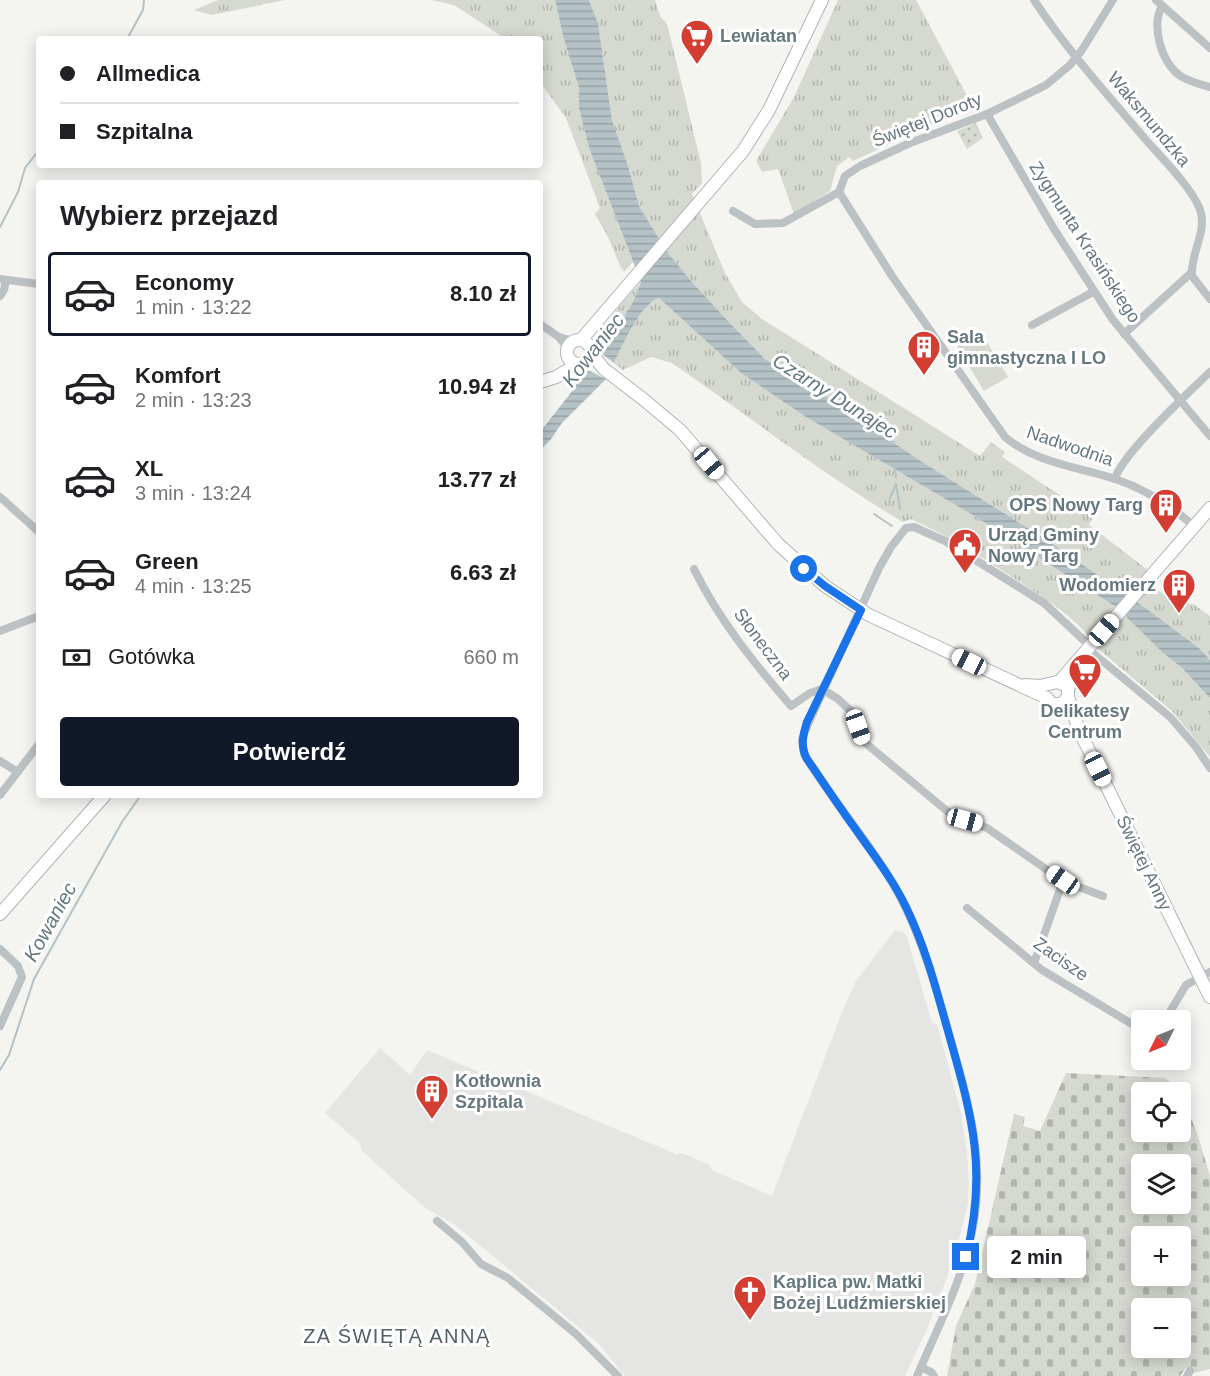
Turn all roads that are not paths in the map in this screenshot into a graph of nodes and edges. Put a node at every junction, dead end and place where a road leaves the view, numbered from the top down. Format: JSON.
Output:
{"nodes":[{"id":1,"x":822,"y":0,"type":"edge"},
{"id":2,"x":1034,"y":0,"type":"edge"},
{"id":3,"x":1113,"y":0,"type":"edge"},
{"id":4,"x":1159,"y":3,"type":"edge"},
{"id":5,"x":1210,"y":48,"type":"edge"},
{"id":6,"x":1076,"y":58,"type":"junction"},
{"id":7,"x":1210,"y":87,"type":"edge"},
{"id":8,"x":987,"y":114,"type":"junction"},
{"id":9,"x":838,"y":192,"type":"junction"},
{"id":10,"x":733,"y":211,"type":"dead end"},
{"id":11,"x":1206,"y":228,"type":"edge"},
{"id":12,"x":1192,"y":272,"type":"junction"},
{"id":13,"x":3,"y":280,"type":"edge"},
{"id":14,"x":36,"y":284,"type":"edge"},
{"id":15,"x":1093,"y":292,"type":"junction"},
{"id":16,"x":0,"y":297,"type":"edge"},
{"id":17,"x":1210,"y":299,"type":"edge"},
{"id":18,"x":1032,"y":325,"type":"dead end"},
{"id":19,"x":543,"y":326,"type":"edge"},
{"id":20,"x":1124,"y":334,"type":"junction"},
{"id":21,"x":579,"y":351,"type":"junction"},
{"id":22,"x":1210,"y":372,"type":"edge"},
{"id":23,"x":544,"y":381,"type":"edge"},
{"id":24,"x":1180,"y":401,"type":"junction"},
{"id":25,"x":1210,"y":436,"type":"edge"},
{"id":26,"x":1115,"y":479,"type":"junction"},
{"id":27,"x":0,"y":497,"type":"edge"},
{"id":28,"x":1210,"y":508,"type":"edge"},
{"id":29,"x":1194,"y":526,"type":"junction"},
{"id":30,"x":36,"y":529,"type":"edge"},
{"id":31,"x":694,"y":569,"type":"dead end"},
{"id":32,"x":861,"y":610,"type":"junction"},
{"id":33,"x":36,"y":617,"type":"edge"},
{"id":34,"x":0,"y":631,"type":"edge"},
{"id":35,"x":1089,"y":648,"type":"junction"},
{"id":36,"x":822,"y":689,"type":"junction"},
{"id":37,"x":1058,"y":693,"type":"junction"},
{"id":38,"x":36,"y":748,"type":"edge"},
{"id":39,"x":0,"y":761,"type":"edge"},
{"id":40,"x":1210,"y":768,"type":"edge"},
{"id":41,"x":18,"y":772,"type":"junction"},
{"id":42,"x":0,"y":795,"type":"edge"},
{"id":43,"x":102,"y":798,"type":"edge"},
{"id":44,"x":1063,"y":880,"type":"junction"},
{"id":45,"x":1103,"y":896,"type":"dead end"},
{"id":46,"x":967,"y":908,"type":"dead end"},
{"id":47,"x":0,"y":914,"type":"edge"},
{"id":48,"x":0,"y":949,"type":"edge"},
{"id":49,"x":1034,"y":963,"type":"junction"},
{"id":50,"x":1205,"y":974,"type":"edge"},
{"id":51,"x":1210,"y":997,"type":"edge"},
{"id":52,"x":1171,"y":1010,"type":"edge"},
{"id":53,"x":1131,"y":1023,"type":"edge"},
{"id":54,"x":0,"y":1026,"type":"edge"},
{"id":55,"x":437,"y":1221,"type":"dead end"},
{"id":56,"x":921,"y":1367,"type":"junction"},
{"id":57,"x":618,"y":1376,"type":"edge"},
{"id":58,"x":917,"y":1376,"type":"edge"},
{"id":59,"x":934,"y":1376,"type":"edge"}],
"edges":[{"from":1,"to":21,"type":"street"},
{"from":2,"to":6,"type":"street","name":"Waksmundzka"},
{"from":3,"to":6,"type":"street","name":"Świętej Doroty"},
{"from":4,"to":5,"type":"street"},
{"from":4,"to":7,"type":"street"},
{"from":6,"to":8,"type":"street","name":"Świętej Doroty"},
{"from":6,"to":11,"type":"street","name":"Waksmundzka"},
{"from":8,"to":9,"type":"street","name":"Świętej Doroty"},
{"from":8,"to":15,"type":"street","name":"Zygmunta Krasińskiego"},
{"from":9,"to":10,"type":"street","name":"Świętej Doroty"},
{"from":9,"to":26,"type":"street","name":"Nadwodnia"},
{"from":11,"to":12,"type":"street","name":"Waksmundzka"},
{"from":12,"to":17,"type":"street"},
{"from":12,"to":20,"type":"street"},
{"from":13,"to":14,"type":"street"},
{"from":13,"to":16,"type":"street"},
{"from":15,"to":18,"type":"street"},
{"from":15,"to":20,"type":"street","name":"Zygmunta Krasińskiego"},
{"from":19,"to":21,"type":"street"},
{"from":20,"to":24,"type":"street","name":"Zygmunta Krasińskiego"},
{"from":21,"to":23,"type":"street"},
{"from":21,"to":32,"type":"street"},
{"from":22,"to":24,"type":"street"},
{"from":24,"to":25,"type":"street","name":"Zygmunta Krasińskiego"},
{"from":24,"to":26,"type":"street"},
{"from":26,"to":29,"type":"street","name":"Nadwodnia"},
{"from":27,"to":30,"type":"street"},
{"from":28,"to":29,"type":"street"},
{"from":29,"to":35,"type":"street"},
{"from":31,"to":36,"type":"street","name":"Słoneczna"},
{"from":32,"to":35,"type":"street"},
{"from":32,"to":36,"type":"street"},
{"from":32,"to":37,"type":"street"},
{"from":33,"to":34,"type":"street"},
{"from":35,"to":37,"type":"street"},
{"from":35,"to":40,"type":"street"},
{"from":36,"to":44,"type":"street"},
{"from":36,"to":56,"type":"street"},
{"from":37,"to":50,"type":"street","name":"Świętej Anny"},
{"from":38,"to":41,"type":"street"},
{"from":39,"to":41,"type":"street"},
{"from":41,"to":42,"type":"street"},
{"from":43,"to":47,"type":"street"},
{"from":44,"to":45,"type":"street"},
{"from":44,"to":49,"type":"street"},
{"from":46,"to":49,"type":"street","name":"Zacisze"},
{"from":48,"to":54,"type":"street"},
{"from":49,"to":53,"type":"street","name":"Zacisze"},
{"from":50,"to":51,"type":"street","name":"Świętej Anny"},
{"from":50,"to":52,"type":"street"},
{"from":55,"to":57,"type":"street"},
{"from":56,"to":58,"type":"street"},
{"from":56,"to":59,"type":"street"}]}
